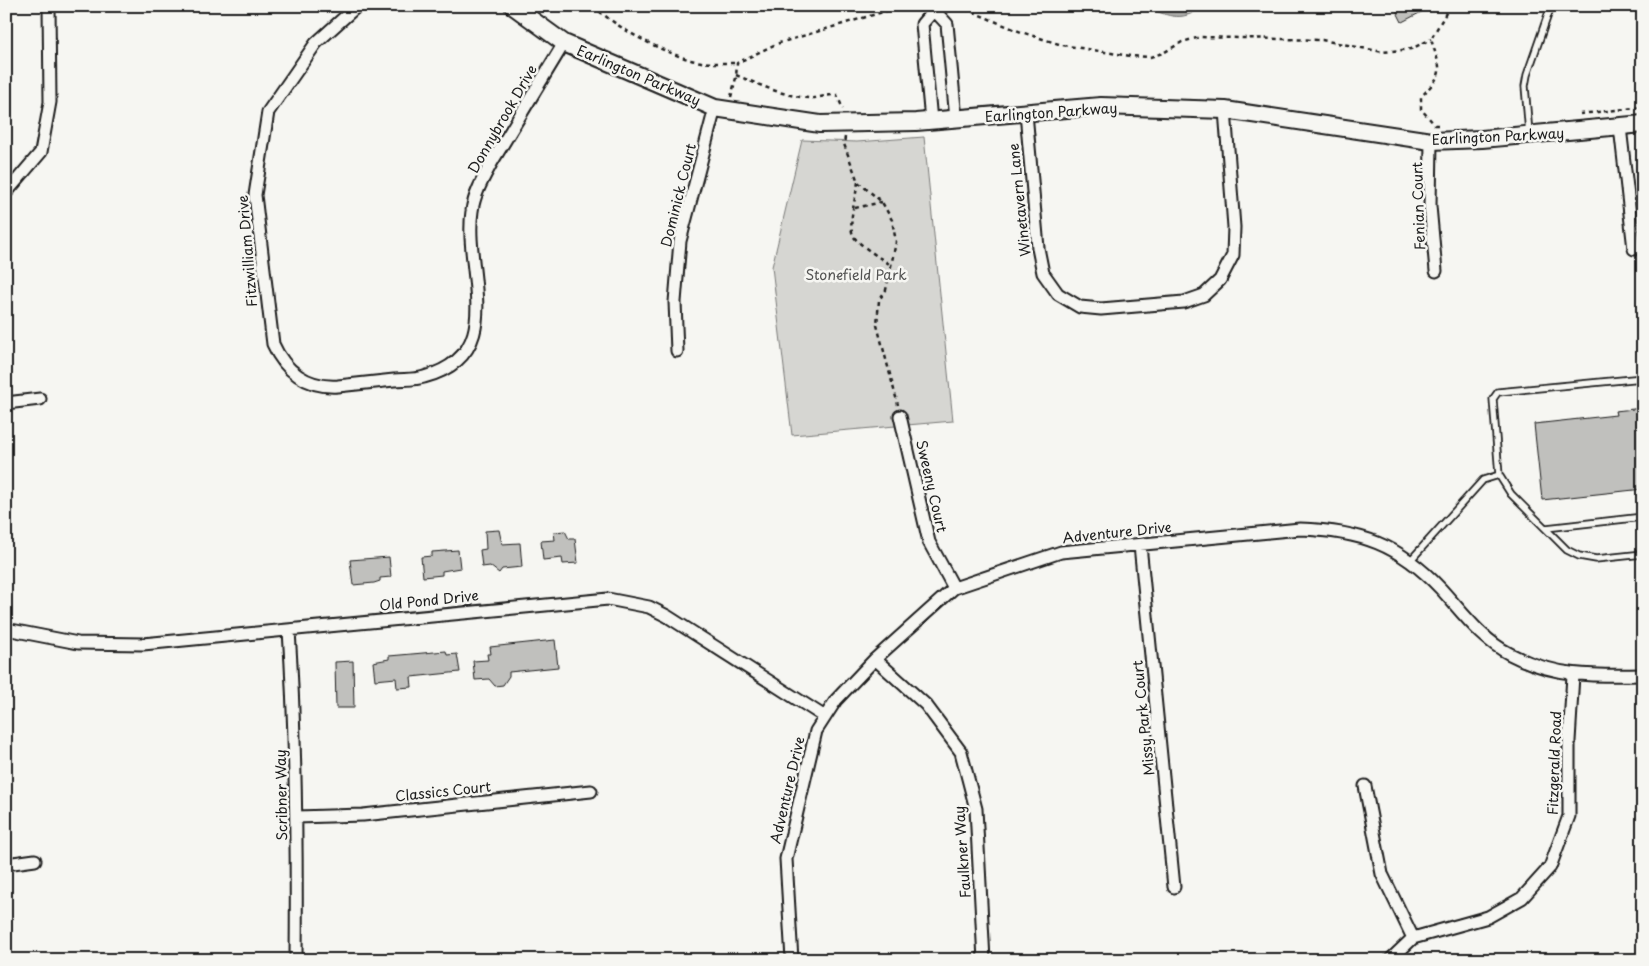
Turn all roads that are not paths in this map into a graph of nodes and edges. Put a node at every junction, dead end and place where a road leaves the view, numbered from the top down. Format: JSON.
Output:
{"nodes":[{"id":1,"x":49,"y":6,"type":"edge"},
{"id":2,"x":357,"y":6,"type":"edge"},
{"id":3,"x":512,"y":6,"type":"edge"},
{"id":4,"x":1551,"y":6,"type":"edge"},
{"id":5,"x":934,"y":8,"type":"edge"},
{"id":6,"x":564,"y":43,"type":"junction"},
{"id":7,"x":721,"y":109,"type":"junction"},
{"id":8,"x":1225,"y":110,"type":"junction"},
{"id":9,"x":1026,"y":112,"type":"junction"},
{"id":10,"x":956,"y":118,"type":"junction"},
{"id":11,"x":931,"y":121,"type":"junction"},
{"id":12,"x":1643,"y":124,"type":"edge"},
{"id":13,"x":1620,"y":127,"type":"junction"},
{"id":14,"x":1530,"y":135,"type":"junction"},
{"id":15,"x":1431,"y":141,"type":"junction"},
{"id":16,"x":6,"y":193,"type":"edge"},
{"id":17,"x":1634,"y":250,"type":"dead end"},
{"id":18,"x":1436,"y":271,"type":"dead end"},
{"id":19,"x":677,"y":351,"type":"dead end"},
{"id":20,"x":290,"y":371,"type":"joint"},
{"id":21,"x":1643,"y":378,"type":"edge"},
{"id":22,"x":40,"y":399,"type":"dead end"},
{"id":23,"x":6,"y":403,"type":"edge"},
{"id":24,"x":900,"y":416,"type":"road end"},
{"id":25,"x":1499,"y":475,"type":"junction"},
{"id":26,"x":1643,"y":517,"type":"edge"},
{"id":27,"x":1546,"y":528,"type":"junction"},
{"id":28,"x":1140,"y":545,"type":"junction"},
{"id":29,"x":1643,"y":554,"type":"edge"},
{"id":30,"x":1409,"y":562,"type":"junction"},
{"id":31,"x":954,"y":588,"type":"junction"},
{"id":32,"x":6,"y":629,"type":"edge"},
{"id":33,"x":289,"y":630,"type":"junction"},
{"id":34,"x":875,"y":659,"type":"junction"},
{"id":35,"x":1572,"y":675,"type":"junction"},
{"id":36,"x":1643,"y":675,"type":"edge"},
{"id":37,"x":825,"y":717,"type":"junction"},
{"id":38,"x":1365,"y":786,"type":"dead end"},
{"id":39,"x":591,"y":791,"type":"dead end"},
{"id":40,"x":297,"y":817,"type":"junction"},
{"id":41,"x":35,"y":860,"type":"dead end"},
{"id":42,"x":6,"y":864,"type":"edge"},
{"id":43,"x":1174,"y":887,"type":"dead end"},
{"id":44,"x":1413,"y":938,"type":"junction"},
{"id":45,"x":296,"y":960,"type":"edge"},
{"id":46,"x":792,"y":960,"type":"edge"},
{"id":47,"x":984,"y":960,"type":"edge"},
{"id":48,"x":1390,"y":960,"type":"edge"}],
"edges":[{"from":1,"to":16,"type":"street"},
{"from":2,"to":20,"type":"street","name":"Fitzwilliam Drive"},
{"from":3,"to":6,"type":"street","name":"Earlington Parkway"},
{"from":4,"to":14,"type":"lane"},
{"from":5,"to":10,"type":"street"},
{"from":5,"to":11,"type":"street"},
{"from":6,"to":7,"type":"street","name":"Earlington Parkway"},
{"from":6,"to":20,"type":"street","name":"Donnybrook Drive"},
{"from":7,"to":11,"type":"street","name":"Earlington Parkway"},
{"from":7,"to":19,"type":"street","name":"Dominick Court"},
{"from":8,"to":9,"type":"street","name":"Earlington Parkway"},
{"from":8,"to":9,"type":"street","name":"Winetavern Lane"},
{"from":8,"to":15,"type":"street","name":"Earlington Parkway"},
{"from":9,"to":10,"type":"street","name":"Earlington Parkway"},
{"from":10,"to":11,"type":"street","name":"Earlington Parkway"},
{"from":12,"to":13,"type":"street","name":"Earlington Parkway"},
{"from":13,"to":14,"type":"street","name":"Earlington Parkway"},
{"from":13,"to":17,"type":"street"},
{"from":14,"to":15,"type":"street","name":"Earlington Parkway"},
{"from":15,"to":18,"type":"street","name":"Fenian Court"},
{"from":21,"to":25,"type":"lane"},
{"from":22,"to":23,"type":"street"},
{"from":24,"to":31,"type":"street","name":"Sweeny Court"},
{"from":25,"to":27,"type":"lane"},
{"from":25,"to":30,"type":"lane"},
{"from":26,"to":27,"type":"lane"},
{"from":27,"to":29,"type":"lane"},
{"from":28,"to":30,"type":"street","name":"Adventure Drive"},
{"from":28,"to":31,"type":"street","name":"Adventure Drive"},
{"from":28,"to":43,"type":"street","name":"Missy Park Court"},
{"from":30,"to":35,"type":"street","name":"Adventure Drive"},
{"from":31,"to":34,"type":"street","name":"Adventure Drive"},
{"from":32,"to":33,"type":"street","name":"Old Pond Drive"},
{"from":33,"to":37,"type":"street","name":"Old Pond Drive"},
{"from":33,"to":40,"type":"street","name":"Scribner Way"},
{"from":34,"to":37,"type":"street","name":"Adventure Drive"},
{"from":34,"to":47,"type":"street","name":"Faulkner Way"},
{"from":35,"to":36,"type":"street","name":"Adventure Drive"},
{"from":35,"to":44,"type":"street","name":"Fitzgerald Road"},
{"from":37,"to":46,"type":"street","name":"Adventure Drive"},
{"from":38,"to":44,"type":"street"},
{"from":39,"to":40,"type":"street","name":"Classics Court"},
{"from":40,"to":45,"type":"street","name":"Scribner Way"},
{"from":41,"to":42,"type":"street"},
{"from":44,"to":48,"type":"street","name":"Fitzgerald Road"}]}
